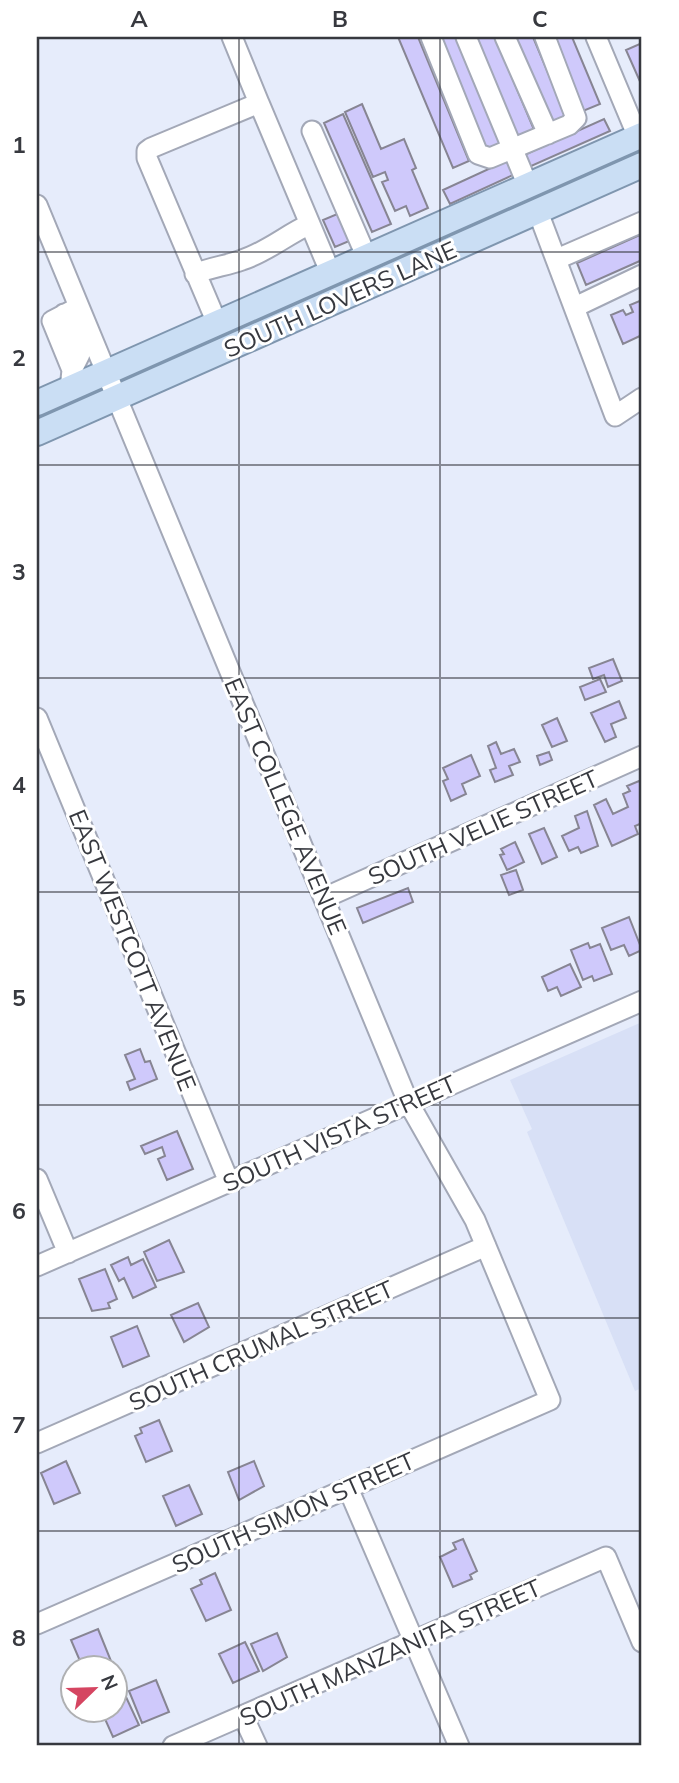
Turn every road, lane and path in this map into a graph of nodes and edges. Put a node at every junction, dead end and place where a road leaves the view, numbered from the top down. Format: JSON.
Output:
{"nodes":[{"id":1,"x":232,"y":37,"type":"edge"},
{"id":2,"x":431,"y":37,"type":"edge"},
{"id":3,"x":466,"y":37,"type":"edge"},
{"id":4,"x":505,"y":37,"type":"edge"},
{"id":5,"x":545,"y":37,"type":"edge"},
{"id":6,"x":596,"y":37,"type":"edge"},
{"id":7,"x":260,"y":103,"type":"junction"},
{"id":8,"x":312,"y":131,"type":"dead end"},
{"id":9,"x":548,"y":134,"type":"junction"},
{"id":10,"x":640,"y":136,"type":"edge"},
{"id":11,"x":512,"y":149,"type":"junction"},
{"id":12,"x":642,"y":164,"type":"edge"},
{"id":13,"x":528,"y":186,"type":"junction"},
{"id":14,"x":37,"y":205,"type":"edge"},
{"id":15,"x":538,"y":212,"type":"junction"},
{"id":16,"x":642,"y":222,"type":"edge"},
{"id":17,"x":310,"y":224,"type":"junction"},
{"id":18,"x":367,"y":258,"type":"junction"},
{"id":19,"x":557,"y":259,"type":"junction"},
{"id":20,"x":413,"y":266,"type":"junction"},
{"id":21,"x":195,"y":274,"type":"junction"},
{"id":22,"x":331,"y":274,"type":"junction"},
{"id":23,"x":642,"y":275,"type":"edge"},
{"id":24,"x":575,"y":306,"type":"junction"},
{"id":25,"x":72,"y":311,"type":"junction"},
{"id":26,"x":217,"y":323,"type":"junction"},
{"id":27,"x":106,"y":373,"type":"junction"},
{"id":28,"x":71,"y":379,"type":"junction"},
{"id":29,"x":116,"y":398,"type":"junction"},
{"id":30,"x":642,"y":398,"type":"edge"},
{"id":31,"x":37,"y":403,"type":"edge"},
{"id":32,"x":37,"y":433,"type":"edge"},
{"id":33,"x":37,"y":718,"type":"edge"},
{"id":34,"x":642,"y":756,"type":"edge"},
{"id":35,"x":324,"y":898,"type":"junction"},
{"id":36,"x":642,"y":1001,"type":"edge"},
{"id":37,"x":408,"y":1102,"type":"junction"},
{"id":38,"x":37,"y":1178,"type":"edge"},
{"id":39,"x":229,"y":1182,"type":"junction"},
{"id":40,"x":486,"y":1246,"type":"junction"},
{"id":41,"x":68,"y":1252,"type":"junction"},
{"id":42,"x":37,"y":1266,"type":"edge"},
{"id":43,"x":550,"y":1400,"type":"joint"},
{"id":44,"x":37,"y":1443,"type":"edge"},
{"id":45,"x":348,"y":1488,"type":"junction"},
{"id":46,"x":37,"y":1623,"type":"edge"},
{"id":47,"x":414,"y":1641,"type":"junction"},
{"id":48,"x":642,"y":1642,"type":"edge"},
{"id":49,"x":243,"y":1716,"type":"junction"},
{"id":50,"x":173,"y":1746,"type":"edge"},
{"id":51,"x":257,"y":1746,"type":"edge"},
{"id":52,"x":459,"y":1746,"type":"edge"}],
"edges":[{"from":1,"to":7,"type":"street"},
{"from":2,"to":11,"type":"street"},
{"from":3,"to":11,"type":"street"},
{"from":4,"to":9,"type":"street"},
{"from":5,"to":9,"type":"street"},
{"from":6,"to":10,"type":"street"},
{"from":7,"to":17,"type":"street"},
{"from":7,"to":21,"type":"street"},
{"from":8,"to":18,"type":"street"},
{"from":9,"to":11,"type":"street"},
{"from":10,"to":13,"type":"main road","name":"SOUTH LOVERS LANE"},
{"from":10,"to":15,"type":"main road"},
{"from":11,"to":13,"type":"street"},
{"from":12,"to":15,"type":"main road","name":"SOUTH LOVERS LANE"},
{"from":13,"to":18,"type":"main road","name":"SOUTH LOVERS LANE"},
{"from":13,"to":20,"type":"main road"},
{"from":14,"to":25,"type":"street","name":"EAST COLLEGE AVENUE"},
{"from":15,"to":19,"type":"street"},
{"from":15,"to":20,"type":"main road","name":"SOUTH LOVERS LANE"},
{"from":16,"to":19,"type":"street"},
{"from":17,"to":21,"type":"street"},
{"from":17,"to":22,"type":"street"},
{"from":18,"to":22,"type":"main road","name":"SOUTH LOVERS LANE"},
{"from":19,"to":24,"type":"street"},
{"from":20,"to":29,"type":"main road","name":"SOUTH LOVERS LANE"},
{"from":21,"to":26,"type":"street"},
{"from":22,"to":26,"type":"main road","name":"SOUTH LOVERS LANE"},
{"from":23,"to":24,"type":"street"},
{"from":24,"to":30,"type":"street"},
{"from":25,"to":27,"type":"street","name":"EAST COLLEGE AVENUE"},
{"from":25,"to":28,"type":"street"},
{"from":26,"to":27,"type":"main road","name":"SOUTH LOVERS LANE"},
{"from":27,"to":28,"type":"main road","name":"SOUTH LOVERS LANE"},
{"from":27,"to":29,"type":"street","name":"EAST COLLEGE AVENUE"},
{"from":28,"to":31,"type":"main road","name":"SOUTH LOVERS LANE"},
{"from":29,"to":32,"type":"main road","name":"SOUTH LOVERS LANE"},
{"from":29,"to":35,"type":"street","name":"EAST COLLEGE AVENUE"},
{"from":33,"to":39,"type":"street","name":"EAST WESTCOTT AVENUE"},
{"from":34,"to":35,"type":"street","name":"SOUTH VELIE STREET"},
{"from":35,"to":37,"type":"street","name":"EAST COLLEGE AVENUE"},
{"from":36,"to":37,"type":"street","name":"SOUTH VISTA STREET"},
{"from":37,"to":39,"type":"street","name":"SOUTH VISTA STREET"},
{"from":37,"to":40,"type":"street","name":"EAST COLLEGE AVENUE"},
{"from":38,"to":41,"type":"street"},
{"from":39,"to":41,"type":"street","name":"SOUTH VISTA STREET"},
{"from":40,"to":43,"type":"street","name":"EAST COLLEGE AVENUE"},
{"from":40,"to":44,"type":"street","name":"SOUTH CRUMAL STREET"},
{"from":41,"to":42,"type":"street","name":"SOUTH VISTA STREET"},
{"from":43,"to":45,"type":"street","name":"SOUTH SIMON STREET"},
{"from":45,"to":46,"type":"street","name":"SOUTH SIMON STREET"},
{"from":45,"to":47,"type":"street"},
{"from":47,"to":48,"type":"street","name":"SOUTH MANZANITA STREET"},
{"from":47,"to":49,"type":"street","name":"SOUTH MANZANITA STREET"},
{"from":47,"to":52,"type":"street"},
{"from":49,"to":50,"type":"street","name":"SOUTH MANZANITA STREET"},
{"from":49,"to":51,"type":"street"}]}
